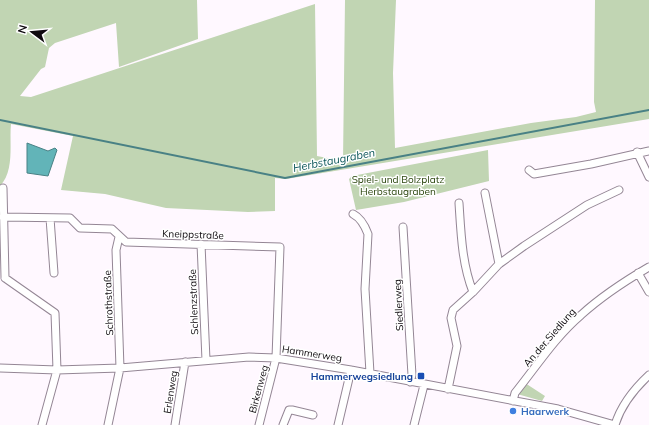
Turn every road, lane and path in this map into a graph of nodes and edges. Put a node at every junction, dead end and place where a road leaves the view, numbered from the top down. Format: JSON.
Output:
{"nodes":[{"id":1,"x":649,"y":151,"type":"edge"},
{"id":2,"x":637,"y":152,"type":"junction"},
{"id":3,"x":529,"y":170,"type":"dead end"},
{"id":4,"x":649,"y":177,"type":"edge"},
{"id":5,"x":3,"y":188,"type":"dead end"},
{"id":6,"x":619,"y":190,"type":"dead end"},
{"id":7,"x":485,"y":193,"type":"dead end"},
{"id":8,"x":459,"y":203,"type":"dead end"},
{"id":9,"x":353,"y":214,"type":"dead end"},
{"id":10,"x":3,"y":217,"type":"junction"},
{"id":11,"x":50,"y":218,"type":"junction"},
{"id":12,"x":403,"y":227,"type":"dead end"},
{"id":13,"x":119,"y":237,"type":"junction"},
{"id":14,"x":201,"y":244,"type":"junction"},
{"id":15,"x":499,"y":264,"type":"junction"},
{"id":16,"x":649,"y":267,"type":"edge"},
{"id":17,"x":54,"y":273,"type":"dead end"},
{"id":18,"x":638,"y":273,"type":"junction"},
{"id":19,"x":2,"y":280,"type":"edge"},
{"id":20,"x":473,"y":292,"type":"junction"},
{"id":21,"x":649,"y":292,"type":"edge"},
{"id":22,"x":276,"y":358,"type":"junction"},
{"id":23,"x":206,"y":360,"type":"junction"},
{"id":24,"x":185,"y":362,"type":"junction"},
{"id":25,"x":0,"y":368,"type":"edge"},
{"id":26,"x":120,"y":368,"type":"junction"},
{"id":27,"x":56,"y":370,"type":"junction"},
{"id":28,"x":351,"y":370,"type":"junction"},
{"id":29,"x":370,"y":373,"type":"junction"},
{"id":30,"x":649,"y":375,"type":"edge"},
{"id":31,"x":410,"y":382,"type":"junction"},
{"id":32,"x":424,"y":385,"type":"junction"},
{"id":33,"x":448,"y":389,"type":"junction"},
{"id":34,"x":513,"y":401,"type":"junction"},
{"id":35,"x":313,"y":415,"type":"dead end"},
{"id":36,"x":42,"y":425,"type":"edge"},
{"id":37,"x":108,"y":425,"type":"edge"},
{"id":38,"x":175,"y":425,"type":"edge"},
{"id":39,"x":259,"y":425,"type":"edge"},
{"id":40,"x":284,"y":425,"type":"edge"},
{"id":41,"x":338,"y":425,"type":"edge"},
{"id":42,"x":414,"y":425,"type":"edge"},
{"id":43,"x":615,"y":425,"type":"edge"}],
"edges":[{"from":1,"to":2,"type":"street"},
{"from":2,"to":3,"type":"street"},
{"from":2,"to":4,"type":"street"},
{"from":5,"to":10,"type":"street"},
{"from":6,"to":15,"type":"street"},
{"from":7,"to":15,"type":"street"},
{"from":8,"to":20,"type":"street"},
{"from":9,"to":29,"type":"street"},
{"from":10,"to":11,"type":"street","name":"Kneippstraße"},
{"from":10,"to":19,"type":"street"},
{"from":11,"to":13,"type":"street","name":"Kneippstraße"},
{"from":11,"to":17,"type":"street"},
{"from":12,"to":31,"type":"street","name":"Siedlerweg"},
{"from":13,"to":14,"type":"street","name":"Kneippstraße"},
{"from":13,"to":26,"type":"street","name":"Schrothstraße"},
{"from":14,"to":22,"type":"street","name":"Kneippstraße"},
{"from":14,"to":23,"type":"street","name":"Schlenzstraße"},
{"from":15,"to":20,"type":"street"},
{"from":16,"to":18,"type":"street","name":"An der Siedlung"},
{"from":18,"to":21,"type":"street"},
{"from":18,"to":34,"type":"street","name":"An der Siedlung"},
{"from":19,"to":27,"type":"street"},
{"from":20,"to":33,"type":"street"},
{"from":22,"to":23,"type":"street","name":"Hammerweg"},
{"from":22,"to":28,"type":"street","name":"Hammerweg"},
{"from":22,"to":39,"type":"street","name":"Birkenweg"},
{"from":23,"to":24,"type":"street","name":"Hammerweg"},
{"from":24,"to":26,"type":"street","name":"Hammerweg"},
{"from":24,"to":38,"type":"street","name":"Erlenweg"},
{"from":25,"to":27,"type":"street","name":"Hammerweg"},
{"from":26,"to":27,"type":"street","name":"Hammerweg"},
{"from":26,"to":37,"type":"street","name":"Schrothstraße"},
{"from":27,"to":36,"type":"street"},
{"from":28,"to":29,"type":"street","name":"Hammerweg"},
{"from":28,"to":41,"type":"street"},
{"from":29,"to":31,"type":"street","name":"Hammerweg"},
{"from":30,"to":43,"type":"street"},
{"from":31,"to":32,"type":"street","name":"Hammerweg"},
{"from":32,"to":33,"type":"street","name":"Hammerweg"},
{"from":32,"to":42,"type":"street"},
{"from":33,"to":34,"type":"street","name":"Hammerweg"},
{"from":34,"to":43,"type":"street","name":"Hammerweg"},
{"from":35,"to":40,"type":"street"}]}
